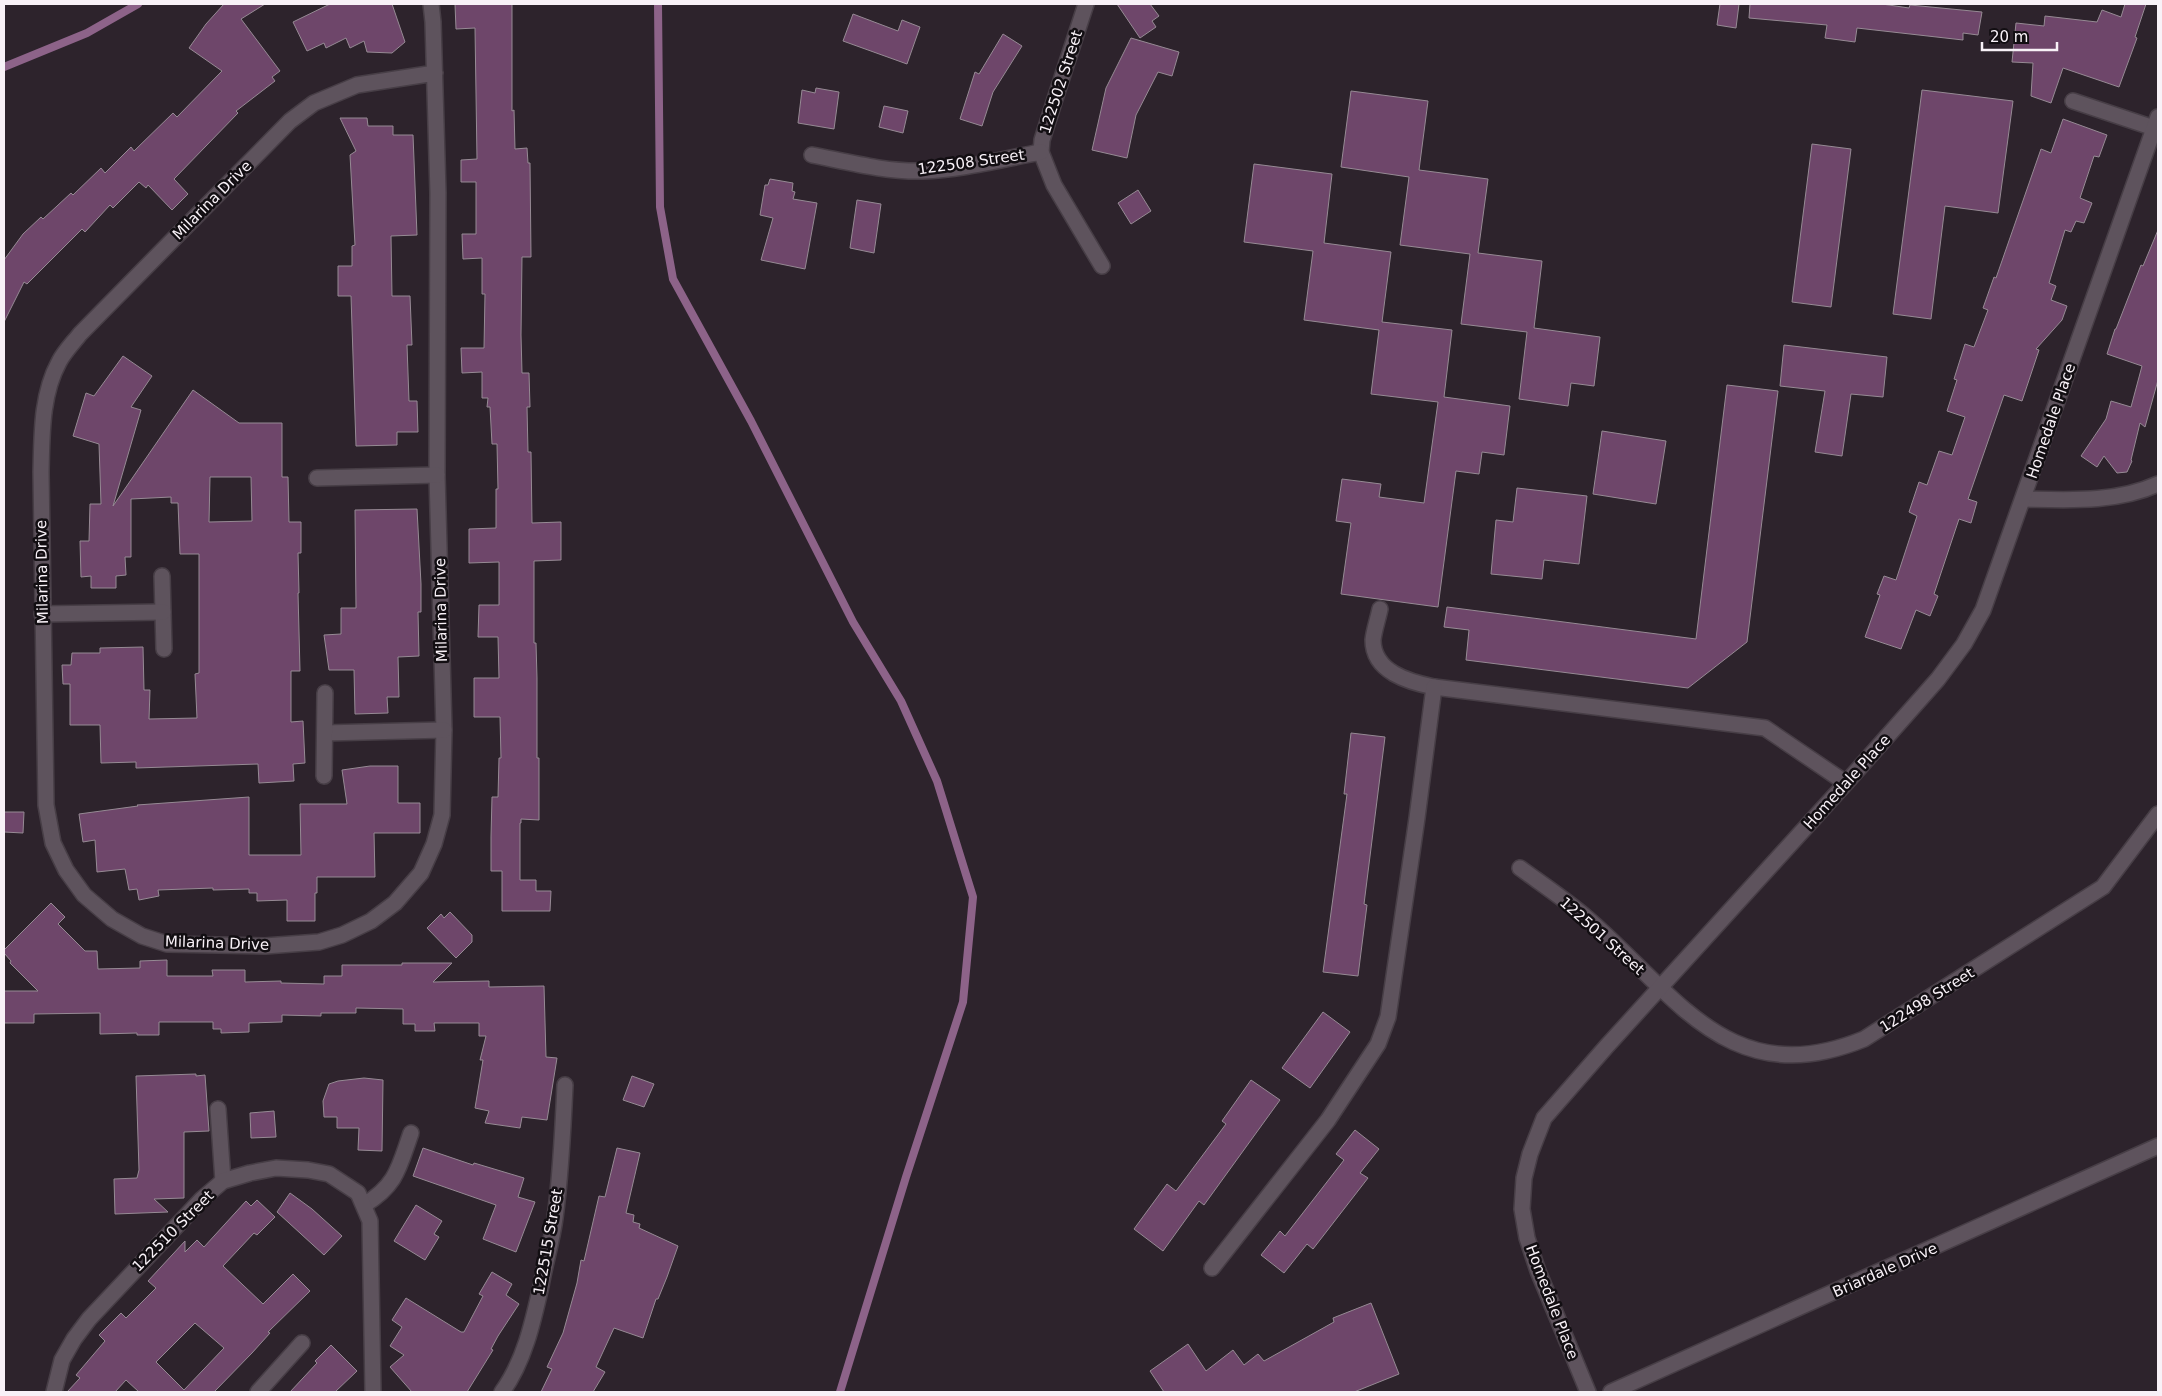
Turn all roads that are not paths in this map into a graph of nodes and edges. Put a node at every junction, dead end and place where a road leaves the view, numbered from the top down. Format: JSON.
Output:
{"nodes":[{"id":1,"x":431,"y":4,"type":"edge"},
{"id":2,"x":1086,"y":4,"type":"edge"},
{"id":3,"x":435,"y":73,"type":"junction"},
{"id":4,"x":2073,"y":101,"type":"dead end"},
{"id":5,"x":2156,"y":122,"type":"edge"},
{"id":6,"x":1041,"y":152,"type":"junction"},
{"id":7,"x":812,"y":155,"type":"dead end"},
{"id":8,"x":1102,"y":266,"type":"dead end"},
{"id":9,"x":437,"y":475,"type":"junction"},
{"id":10,"x":317,"y":478,"type":"dead end"},
{"id":11,"x":2158,"y":484,"type":"edge"},
{"id":12,"x":2023,"y":499,"type":"junction"},
{"id":13,"x":162,"y":576,"type":"dead end"},
{"id":14,"x":1380,"y":609,"type":"dead end"},
{"id":15,"x":163,"y":612,"type":"junction"},
{"id":16,"x":42,"y":614,"type":"junction"},
{"id":17,"x":164,"y":649,"type":"dead end"},
{"id":18,"x":1434,"y":687,"type":"junction"},
{"id":19,"x":325,"y":693,"type":"dead end"},
{"id":20,"x":444,"y":730,"type":"junction"},
{"id":21,"x":325,"y":733,"type":"junction"},
{"id":22,"x":324,"y":776,"type":"dead end"},
{"id":23,"x":1846,"y":784,"type":"junction"},
{"id":24,"x":2158,"y":814,"type":"edge"},
{"id":25,"x":1520,"y":868,"type":"dead end"},
{"id":26,"x":1659,"y":989,"type":"junction"},
{"id":27,"x":565,"y":1085,"type":"dead end"},
{"id":28,"x":218,"y":1110,"type":"dead end"},
{"id":29,"x":411,"y":1133,"type":"dead end"},
{"id":30,"x":2158,"y":1146,"type":"edge"},
{"id":31,"x":223,"y":1181,"type":"junction"},
{"id":32,"x":364,"y":1205,"type":"junction"},
{"id":33,"x":1212,"y":1268,"type":"dead end"},
{"id":34,"x":302,"y":1343,"type":"dead end"},
{"id":35,"x":54,"y":1392,"type":"edge"},
{"id":36,"x":258,"y":1392,"type":"edge"},
{"id":37,"x":373,"y":1392,"type":"edge"},
{"id":38,"x":502,"y":1392,"type":"edge"},
{"id":39,"x":1588,"y":1392,"type":"edge"},
{"id":40,"x":1611,"y":1392,"type":"edge"}],
"edges":[{"from":1,"to":3,"type":"street","name":"Milarina Drive"},
{"from":2,"to":6,"type":"street","name":"122502 Street"},
{"from":3,"to":9,"type":"street","name":"Milarina Drive"},
{"from":3,"to":16,"type":"street","name":"Milarina Drive"},
{"from":4,"to":5,"type":"street"},
{"from":5,"to":12,"type":"street","name":"Homedale Place"},
{"from":6,"to":7,"type":"street","name":"122508 Street"},
{"from":6,"to":8,"type":"street","name":"122502 Street"},
{"from":9,"to":10,"type":"street"},
{"from":9,"to":20,"type":"street","name":"Milarina Drive"},
{"from":11,"to":12,"type":"street"},
{"from":12,"to":23,"type":"street","name":"Homedale Place"},
{"from":13,"to":15,"type":"street"},
{"from":14,"to":18,"type":"street"},
{"from":15,"to":16,"type":"street"},
{"from":15,"to":17,"type":"street"},
{"from":16,"to":20,"type":"street","name":"Milarina Drive"},
{"from":18,"to":23,"type":"street"},
{"from":18,"to":33,"type":"street"},
{"from":19,"to":21,"type":"street"},
{"from":20,"to":21,"type":"street"},
{"from":21,"to":22,"type":"street"},
{"from":23,"to":26,"type":"street","name":"Homedale Place"},
{"from":24,"to":26,"type":"street","name":"122498 Street"},
{"from":25,"to":26,"type":"street","name":"122501 Street"},
{"from":26,"to":39,"type":"street","name":"Homedale Place"},
{"from":27,"to":38,"type":"street","name":"122515 Street"},
{"from":28,"to":31,"type":"street"},
{"from":29,"to":32,"type":"street"},
{"from":30,"to":40,"type":"street","name":"Briardale Drive"},
{"from":31,"to":32,"type":"street","name":"122510 Street"},
{"from":31,"to":35,"type":"street","name":"122510 Street"},
{"from":32,"to":37,"type":"street","name":"122510 Street"},
{"from":34,"to":36,"type":"street"}]}
